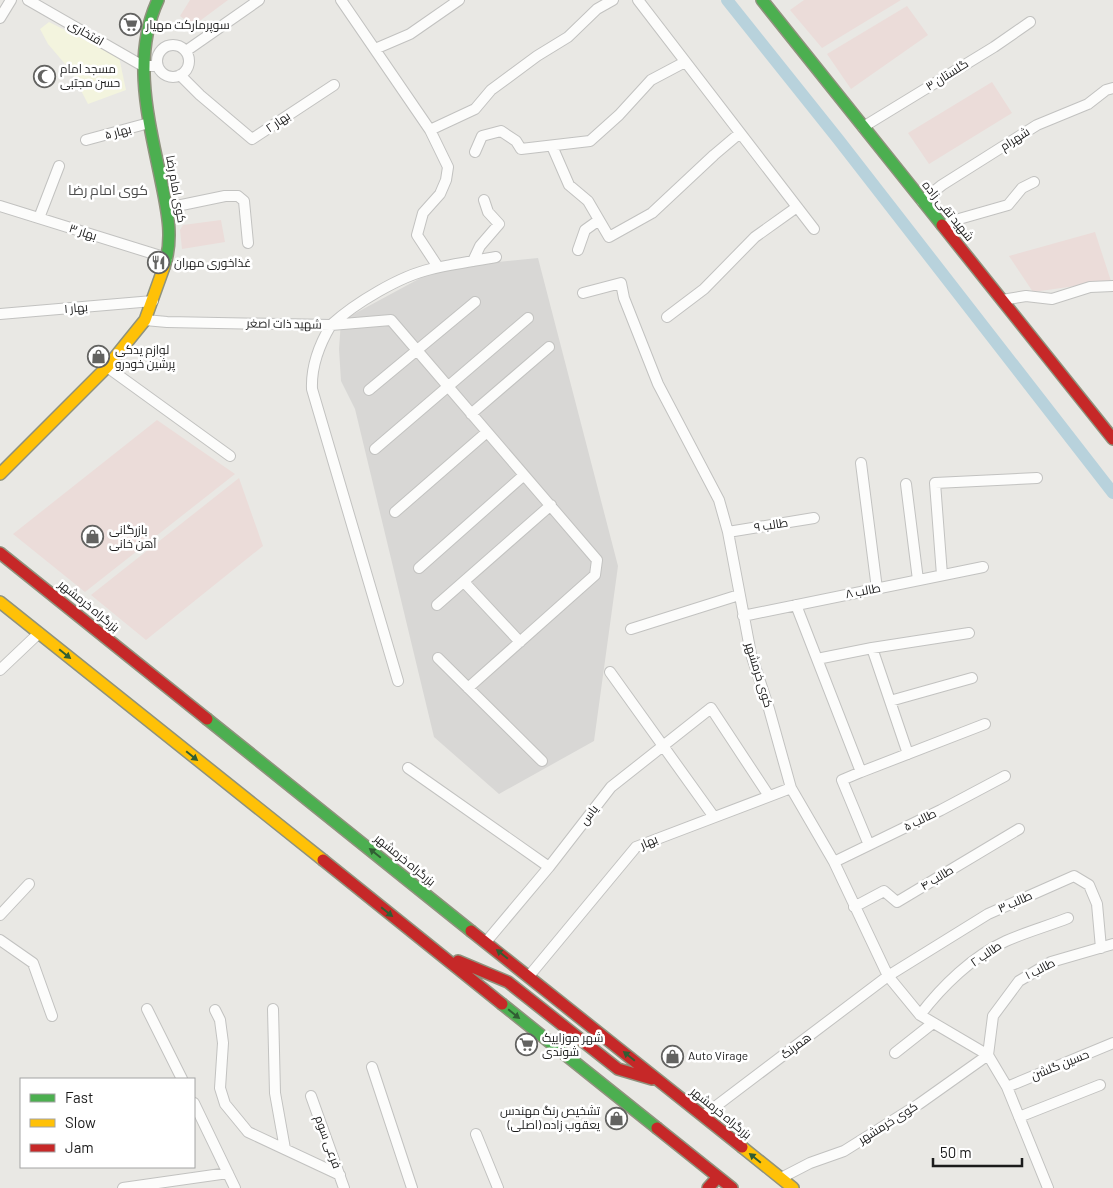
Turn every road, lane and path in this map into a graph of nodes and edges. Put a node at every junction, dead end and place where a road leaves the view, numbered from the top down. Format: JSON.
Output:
{"nodes":[{"id":1,"x":11,"y":0,"type":"edge"},
{"id":2,"x":28,"y":0,"type":"edge"},
{"id":3,"x":158,"y":0,"type":"edge"},
{"id":4,"x":259,"y":0,"type":"edge"},
{"id":5,"x":341,"y":0,"type":"edge"},
{"id":6,"x":460,"y":0,"type":"edge"},
{"id":7,"x":613,"y":0,"type":"edge"},
{"id":8,"x":638,"y":0,"type":"edge"},
{"id":9,"x":762,"y":0,"type":"edge"},
{"id":10,"x":0,"y":18,"type":"edge"},
{"id":11,"x":1030,"y":22,"type":"dead end"},
{"id":12,"x":375,"y":49,"type":"junction"},
{"id":13,"x":186,"y":51,"type":"junction"},
{"id":14,"x":686,"y":62,"type":"junction"},
{"id":15,"x":143,"y":66,"type":"junction"},
{"id":16,"x":158,"y":66,"type":"junction"},
{"id":17,"x":180,"y":75,"type":"junction"},
{"id":18,"x":334,"y":85,"type":"dead end"},
{"id":19,"x":1113,"y":88,"type":"edge"},
{"id":20,"x":149,"y":123,"type":"junction"},
{"id":21,"x":863,"y":127,"type":"junction"},
{"id":22,"x":430,"y":130,"type":"junction"},
{"id":23,"x":740,"y":133,"type":"junction"},
{"id":24,"x":86,"y":140,"type":"dead end"},
{"id":25,"x":552,"y":146,"type":"junction"},
{"id":26,"x":475,"y":152,"type":"dead end"},
{"id":27,"x":59,"y":166,"type":"dead end"},
{"id":28,"x":1034,"y":182,"type":"dead end"},
{"id":29,"x":484,"y":200,"type":"dead end"},
{"id":30,"x":922,"y":201,"type":"junction"},
{"id":31,"x":0,"y":206,"type":"edge"},
{"id":32,"x":797,"y":207,"type":"junction"},
{"id":33,"x":166,"y":208,"type":"junction"},
{"id":34,"x":39,"y":218,"type":"junction"},
{"id":35,"x":599,"y":220,"type":"junction"},
{"id":36,"x":943,"y":226,"type":"junction"},
{"id":37,"x":814,"y":229,"type":"dead end"},
{"id":38,"x":248,"y":243,"type":"dead end"},
{"id":39,"x":578,"y":250,"type":"dead end"},
{"id":40,"x":496,"y":257,"type":"dead end"},
{"id":41,"x":167,"y":258,"type":"junction"},
{"id":42,"x":474,"y":261,"type":"junction"},
{"id":43,"x":438,"y":267,"type":"junction"},
{"id":44,"x":1113,"y":286,"type":"edge"},
{"id":45,"x":583,"y":293,"type":"dead end"},
{"id":46,"x":1002,"y":300,"type":"junction"},
{"id":47,"x":153,"y":301,"type":"junction"},
{"id":48,"x":475,"y":302,"type":"dead end"},
{"id":49,"x":0,"y":314,"type":"edge"},
{"id":50,"x":667,"y":317,"type":"dead end"},
{"id":51,"x":528,"y":318,"type":"dead end"},
{"id":52,"x":145,"y":320,"type":"junction"},
{"id":53,"x":331,"y":325,"type":"junction"},
{"id":54,"x":549,"y":347,"type":"dead end"},
{"id":55,"x":418,"y":351,"type":"junction"},
{"id":56,"x":107,"y":367,"type":"junction"},
{"id":57,"x":448,"y":386,"type":"junction"},
{"id":58,"x":369,"y":390,"type":"dead end"},
{"id":59,"x":471,"y":414,"type":"junction"},
{"id":60,"x":488,"y":432,"type":"junction"},
{"id":61,"x":1113,"y":439,"type":"edge"},
{"id":62,"x":375,"y":449,"type":"dead end"},
{"id":63,"x":230,"y":456,"type":"dead end"},
{"id":64,"x":861,"y":463,"type":"dead end"},
{"id":65,"x":0,"y":474,"type":"edge"},
{"id":66,"x":524,"y":476,"type":"junction"},
{"id":67,"x":1037,"y":478,"type":"dead end"},
{"id":68,"x":906,"y":484,"type":"dead end"},
{"id":69,"x":551,"y":505,"type":"junction"},
{"id":70,"x":395,"y":512,"type":"dead end"},
{"id":71,"x":814,"y":518,"type":"dead end"},
{"id":72,"x":728,"y":532,"type":"junction"},
{"id":73,"x":0,"y":552,"type":"edge"},
{"id":74,"x":983,"y":567,"type":"dead end"},
{"id":75,"x":419,"y":568,"type":"dead end"},
{"id":76,"x":942,"y":575,"type":"junction"},
{"id":77,"x":918,"y":580,"type":"junction"},
{"id":78,"x":464,"y":582,"type":"junction"},
{"id":79,"x":877,"y":589,"type":"junction"},
{"id":80,"x":739,"y":595,"type":"junction"},
{"id":81,"x":0,"y":602,"type":"edge"},
{"id":82,"x":796,"y":605,"type":"junction"},
{"id":83,"x":437,"y":606,"type":"dead end"},
{"id":84,"x":743,"y":616,"type":"junction"},
{"id":85,"x":631,"y":628,"type":"dead end"},
{"id":86,"x":39,"y":633,"type":"junction"},
{"id":87,"x":969,"y":633,"type":"dead end"},
{"id":88,"x":520,"y":642,"type":"junction"},
{"id":89,"x":872,"y":648,"type":"junction"},
{"id":90,"x":438,"y":658,"type":"dead end"},
{"id":91,"x":817,"y":659,"type":"junction"},
{"id":92,"x":0,"y":670,"type":"edge"},
{"id":93,"x":610,"y":672,"type":"dead end"},
{"id":94,"x":972,"y":678,"type":"dead end"},
{"id":95,"x":398,"y":681,"type":"dead end"},
{"id":96,"x":468,"y":688,"type":"junction"},
{"id":97,"x":890,"y":701,"type":"junction"},
{"id":98,"x":985,"y":724,"type":"dead end"},
{"id":99,"x":662,"y":745,"type":"junction"},
{"id":100,"x":908,"y":754,"type":"junction"},
{"id":101,"x":542,"y":760,"type":"dead end"},
{"id":102,"x":408,"y":768,"type":"dead end"},
{"id":103,"x":861,"y":772,"type":"junction"},
{"id":104,"x":1005,"y":776,"type":"dead end"},
{"id":105,"x":791,"y":788,"type":"junction"},
{"id":106,"x":769,"y":796,"type":"junction"},
{"id":107,"x":714,"y":817,"type":"junction"},
{"id":108,"x":1019,"y":829,"type":"dead end"},
{"id":109,"x":869,"y":845,"type":"junction"},
{"id":110,"x":834,"y":862,"type":"junction"},
{"id":111,"x":549,"y":867,"type":"junction"},
{"id":112,"x":29,"y":884,"type":"dead end"},
{"id":113,"x":854,"y":907,"type":"junction"},
{"id":114,"x":0,"y":915,"type":"edge"},
{"id":115,"x":1068,"y":918,"type":"dead end"},
{"id":116,"x":0,"y":940,"type":"edge"},
{"id":117,"x":486,"y":942,"type":"junction"},
{"id":118,"x":1113,"y":944,"type":"edge"},
{"id":119,"x":1101,"y":948,"type":"junction"},
{"id":120,"x":440,"y":955,"type":"junction"},
{"id":121,"x":528,"y":976,"type":"junction"},
{"id":122,"x":888,"y":976,"type":"junction"},
{"id":123,"x":148,"y":1009,"type":"dead end"},
{"id":124,"x":273,"y":1009,"type":"dead end"},
{"id":125,"x":569,"y":1009,"type":"junction"},
{"id":126,"x":215,"y":1010,"type":"dead end"},
{"id":127,"x":52,"y":1016,"type":"dead end"},
{"id":128,"x":920,"y":1016,"type":"junction"},
{"id":129,"x":558,"y":1022,"type":"junction"},
{"id":130,"x":933,"y":1023,"type":"junction"},
{"id":131,"x":545,"y":1038,"type":"junction"},
{"id":132,"x":1113,"y":1043,"type":"edge"},
{"id":133,"x":895,"y":1053,"type":"dead end"},
{"id":134,"x":988,"y":1055,"type":"junction"},
{"id":135,"x":372,"y":1067,"type":"dead end"},
{"id":136,"x":182,"y":1078,"type":"edge"},
{"id":137,"x":660,"y":1081,"type":"junction"},
{"id":138,"x":1100,"y":1085,"type":"dead end"},
{"id":139,"x":1007,"y":1087,"type":"junction"},
{"id":140,"x":311,"y":1096,"type":"dead end"},
{"id":141,"x":195,"y":1105,"type":"edge"},
{"id":142,"x":703,"y":1116,"type":"junction"},
{"id":143,"x":1020,"y":1117,"type":"junction"},
{"id":144,"x":476,"y":1134,"type":"dead end"},
{"id":145,"x":285,"y":1149,"type":"junction"},
{"id":146,"x":228,"y":1173,"type":"junction"},
{"id":147,"x":340,"y":1175,"type":"junction"},
{"id":148,"x":718,"y":1177,"type":"junction"},
{"id":149,"x":781,"y":1178,"type":"junction"},
{"id":150,"x":123,"y":1188,"type":"edge"},
{"id":151,"x":235,"y":1188,"type":"edge"},
{"id":152,"x":344,"y":1188,"type":"edge"},
{"id":153,"x":412,"y":1188,"type":"edge"},
{"id":154,"x":498,"y":1188,"type":"edge"},
{"id":155,"x":708,"y":1188,"type":"edge"},
{"id":156,"x":732,"y":1188,"type":"edge"},
{"id":157,"x":794,"y":1188,"type":"edge"},
{"id":158,"x":1048,"y":1188,"type":"edge"}],
"edges":[{"from":1,"to":10,"type":"street"},
{"from":2,"to":15,"type":"street","name":"افتخاری"},
{"from":3,"to":15,"type":"main road","name":"کوی امام رضا"},
{"from":4,"to":13,"type":"street"},
{"from":5,"to":12,"type":"street"},
{"from":6,"to":12,"type":"street"},
{"from":7,"to":22,"type":"street"},
{"from":8,"to":14,"type":"street"},
{"from":9,"to":21,"type":"main road","name":"شهید تقی زاده"},
{"from":11,"to":21,"type":"street","name":"گلستان ۳"},
{"from":12,"to":22,"type":"street"},
{"from":13,"to":16,"type":"street"},
{"from":13,"to":17,"type":"street"},
{"from":14,"to":23,"type":"street"},
{"from":14,"to":25,"type":"street"},
{"from":15,"to":16,"type":"street"},
{"from":15,"to":20,"type":"main road","name":"کوی امام رضا"},
{"from":16,"to":17,"type":"street"},
{"from":17,"to":18,"type":"street","name":"بهار ۲"},
{"from":19,"to":30,"type":"street","name":"شهرام"},
{"from":20,"to":24,"type":"street","name":"بهار ۵"},
{"from":20,"to":33,"type":"main road","name":"کوی امام رضا"},
{"from":21,"to":30,"type":"main road","name":"شهید تقی زاده"},
{"from":22,"to":43,"type":"street"},
{"from":23,"to":32,"type":"street"},
{"from":23,"to":35,"type":"street"},
{"from":25,"to":26,"type":"street"},
{"from":25,"to":35,"type":"street"},
{"from":27,"to":34,"type":"street"},
{"from":28,"to":36,"type":"street"},
{"from":29,"to":42,"type":"street"},
{"from":30,"to":36,"type":"main road","name":"شهید تقی زاده"},
{"from":31,"to":34,"type":"street","name":"بهار ۳"},
{"from":32,"to":37,"type":"street"},
{"from":32,"to":50,"type":"street"},
{"from":33,"to":38,"type":"street"},
{"from":33,"to":41,"type":"main road","name":"کوی امام رضا"},
{"from":34,"to":41,"type":"street","name":"بهار ۳"},
{"from":35,"to":39,"type":"street"},
{"from":36,"to":46,"type":"main road","name":"شهید تقی زاده"},
{"from":40,"to":42,"type":"street","name":"شهید ذات اصغر"},
{"from":41,"to":47,"type":"main road","name":"کوی امام رضا"},
{"from":42,"to":43,"type":"street","name":"شهید ذات اصغر"},
{"from":43,"to":53,"type":"street","name":"شهید ذات اصغر"},
{"from":44,"to":46,"type":"street"},
{"from":45,"to":72,"type":"street","name":"کوی خرمشهر"},
{"from":46,"to":61,"type":"main road","name":"شهید تقی زاده"},
{"from":47,"to":49,"type":"street","name":"بهار ۱"},
{"from":47,"to":52,"type":"main road","name":"کوی امام رضا"},
{"from":48,"to":55,"type":"street"},
{"from":51,"to":57,"type":"street"},
{"from":52,"to":53,"type":"street","name":"شهید ذات اصغر"},
{"from":52,"to":56,"type":"main road","name":"کوی امام رضا"},
{"from":53,"to":55,"type":"street"},
{"from":53,"to":95,"type":"street"},
{"from":54,"to":59,"type":"street"},
{"from":55,"to":57,"type":"street"},
{"from":55,"to":58,"type":"street"},
{"from":56,"to":63,"type":"street"},
{"from":56,"to":65,"type":"main road","name":"کوی امام رضا"},
{"from":57,"to":59,"type":"street"},
{"from":57,"to":62,"type":"street"},
{"from":59,"to":60,"type":"street"},
{"from":60,"to":66,"type":"street"},
{"from":60,"to":70,"type":"street"},
{"from":64,"to":79,"type":"street"},
{"from":66,"to":69,"type":"street"},
{"from":66,"to":75,"type":"street"},
{"from":67,"to":76,"type":"street"},
{"from":68,"to":77,"type":"street"},
{"from":69,"to":78,"type":"street"},
{"from":69,"to":88,"type":"street"},
{"from":71,"to":72,"type":"street","name":"طالب ۹"},
{"from":72,"to":80,"type":"street","name":"کوی خرمشهر"},
{"from":117,"to":73,"type":"main road","name":"بزرگراه خرمشهر","one_way":true},
{"from":74,"to":76,"type":"street","name":"طالب ۸"},
{"from":76,"to":77,"type":"street","name":"طالب ۸"},
{"from":77,"to":79,"type":"street","name":"طالب ۸"},
{"from":78,"to":83,"type":"street"},
{"from":78,"to":88,"type":"street"},
{"from":79,"to":82,"type":"street","name":"طالب ۸"},
{"from":80,"to":84,"type":"street","name":"کوی خرمشهر"},
{"from":80,"to":85,"type":"street"},
{"from":81,"to":86,"type":"main road"},
{"from":82,"to":84,"type":"street","name":"طالب ۸"},
{"from":82,"to":91,"type":"street"},
{"from":84,"to":105,"type":"street","name":"کوی خرمشهر"},
{"from":86,"to":92,"type":"street"},
{"from":86,"to":120,"type":"main road","one_way":true},
{"from":87,"to":89,"type":"street"},
{"from":88,"to":96,"type":"street"},
{"from":89,"to":91,"type":"street"},
{"from":89,"to":97,"type":"street"},
{"from":90,"to":96,"type":"street"},
{"from":91,"to":103,"type":"street"},
{"from":93,"to":99,"type":"street"},
{"from":94,"to":97,"type":"street"},
{"from":96,"to":101,"type":"street"},
{"from":97,"to":100,"type":"street"},
{"from":98,"to":100,"type":"street"},
{"from":99,"to":106,"type":"street","name":"یاس"},
{"from":99,"to":107,"type":"street"},
{"from":99,"to":111,"type":"street","name":"یاس"},
{"from":100,"to":103,"type":"street"},
{"from":102,"to":111,"type":"street"},
{"from":103,"to":109,"type":"street"},
{"from":104,"to":109,"type":"street","name":"طالب ۵"},
{"from":105,"to":106,"type":"street","name":"بهار"},
{"from":105,"to":110,"type":"street","name":"کوی خرمشهر"},
{"from":106,"to":107,"type":"street","name":"بهار"},
{"from":107,"to":121,"type":"street","name":"بهار"},
{"from":108,"to":113,"type":"street","name":"طالب ۴"},
{"from":109,"to":110,"type":"street","name":"طالب ۵"},
{"from":110,"to":113,"type":"street","name":"کوی خرمشهر"},
{"from":111,"to":117,"type":"street","name":"یاس"},
{"from":112,"to":114,"type":"street"},
{"from":113,"to":122,"type":"street","name":"کوی خرمشهر"},
{"from":115,"to":128,"type":"street","name":"طالب ۲"},
{"from":116,"to":127,"type":"street"},
{"from":121,"to":117,"type":"main road","name":"بزرگراه خرمشهر","one_way":true},
{"from":118,"to":119,"type":"street","name":"طالب ۱"},
{"from":119,"to":122,"type":"street","name":"طالب ۳"},
{"from":119,"to":134,"type":"street","name":"طالب ۱"},
{"from":120,"to":129,"type":"main road"},
{"from":120,"to":131,"type":"main road","one_way":true},
{"from":121,"to":125,"type":"main road","name":"بزرگراه خرمشهر"},
{"from":122,"to":128,"type":"street","name":"کوی خرمشهر"},
{"from":122,"to":142,"type":"street","name":"همرنگ"},
{"from":123,"to":136,"type":"street"},
{"from":124,"to":145,"type":"street"},
{"from":125,"to":129,"type":"main road"},
{"from":137,"to":125,"type":"main road","name":"بزرگراه خرمشهر","one_way":true},
{"from":126,"to":145,"type":"street"},
{"from":128,"to":130,"type":"street","name":"کوی خرمشهر"},
{"from":129,"to":131,"type":"main road"},
{"from":129,"to":137,"type":"main road"},
{"from":130,"to":133,"type":"street"},
{"from":130,"to":134,"type":"street","name":"کوی خرمشهر"},
{"from":131,"to":148,"type":"main road"},
{"from":132,"to":139,"type":"street","name":"حسین گلشن"},
{"from":134,"to":139,"type":"street","name":"کوی خرمشهر"},
{"from":134,"to":149,"type":"street","name":"کوی خرمشهر"},
{"from":135,"to":153,"type":"street"},
{"from":137,"to":142,"type":"main road","name":"بزرگراه خرمشهر"},
{"from":138,"to":143,"type":"street"},
{"from":139,"to":143,"type":"street","name":"کوی خرمشهر"},
{"from":140,"to":147,"type":"street","name":"فرعی سوم"},
{"from":141,"to":146,"type":"street"},
{"from":149,"to":142,"type":"main road","name":"بزرگراه خرمشهر","one_way":true},
{"from":143,"to":158,"type":"street","name":"کوی خرمشهر"},
{"from":144,"to":154,"type":"street"},
{"from":145,"to":147,"type":"street"},
{"from":146,"to":150,"type":"street"},
{"from":146,"to":151,"type":"street"},
{"from":147,"to":152,"type":"street","name":"فرعی سوم"},
{"from":148,"to":155,"type":"main road"},
{"from":148,"to":156,"type":"main road"},
{"from":149,"to":157,"type":"main road","name":"بزرگراه خرمشهر"}]}
